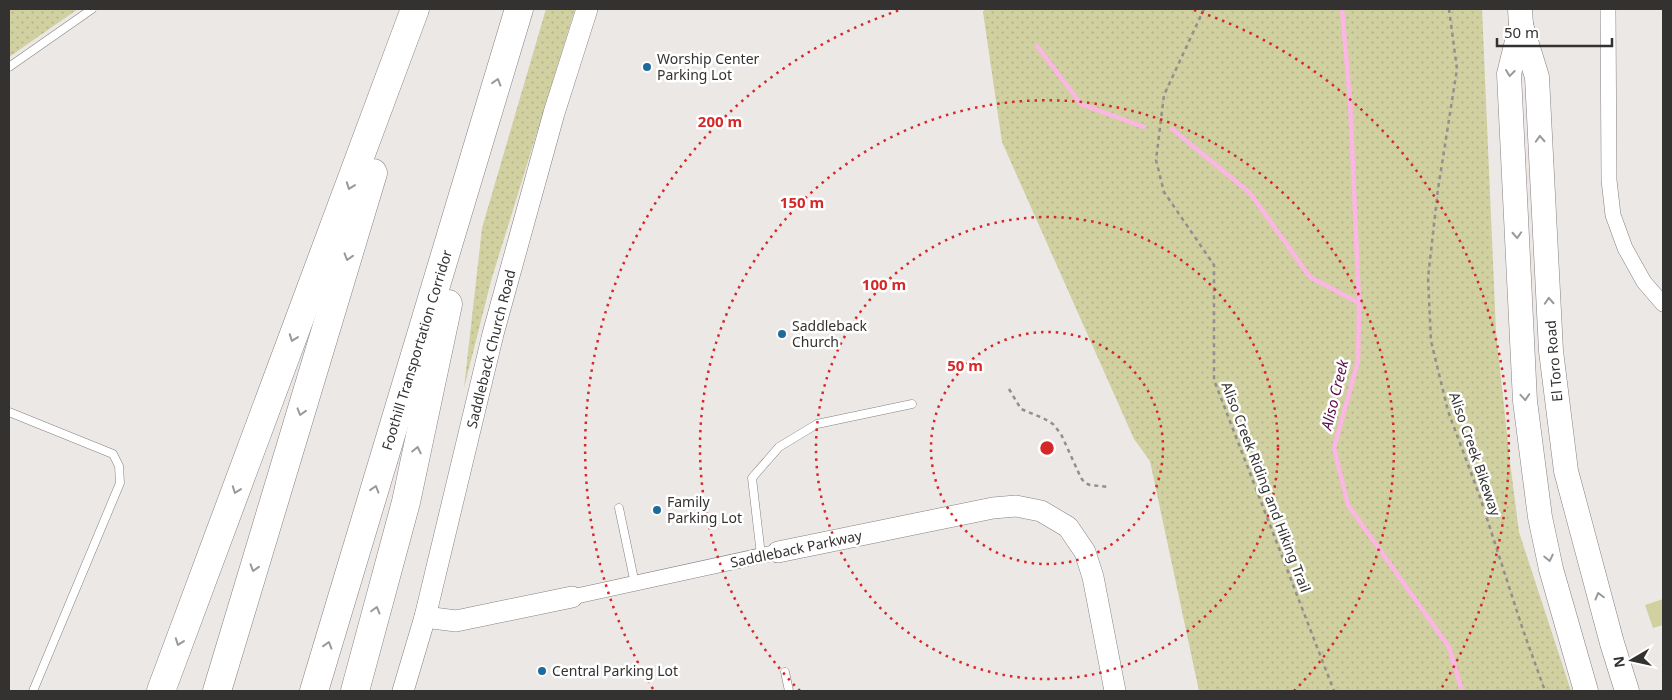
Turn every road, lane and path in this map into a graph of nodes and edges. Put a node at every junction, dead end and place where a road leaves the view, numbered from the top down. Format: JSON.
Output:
{"nodes":[{"id":1,"x":92,"y":9,"type":"edge"},
{"id":2,"x":415,"y":9,"type":"edge"},
{"id":3,"x":422,"y":9,"type":"edge"},
{"id":4,"x":519,"y":9,"type":"edge"},
{"id":5,"x":588,"y":9,"type":"edge"},
{"id":6,"x":1204,"y":9,"type":"edge"},
{"id":7,"x":1449,"y":9,"type":"edge"},
{"id":8,"x":1608,"y":9,"type":"edge"},
{"id":9,"x":1521,"y":17,"type":"edge"},
{"id":10,"x":9,"y":67,"type":"edge"},
{"id":11,"x":488,"y":115,"type":"junction"},
{"id":12,"x":1663,"y":304,"type":"edge"},
{"id":13,"x":1009,"y":389,"type":"dead end"},
{"id":14,"x":912,"y":404,"type":"dead end"},
{"id":15,"x":9,"y":412,"type":"edge"},
{"id":16,"x":1109,"y":487,"type":"dead end"},
{"id":17,"x":620,"y":508,"type":"dead end"},
{"id":18,"x":770,"y":554,"type":"junction"},
{"id":19,"x":635,"y":584,"type":"junction"},
{"id":20,"x":572,"y":597,"type":"joint"},
{"id":21,"x":425,"y":617,"type":"junction"},
{"id":22,"x":785,"y":672,"type":"dead end"},
{"id":23,"x":33,"y":691,"type":"edge"},
{"id":24,"x":161,"y":691,"type":"edge"},
{"id":25,"x":217,"y":691,"type":"edge"},
{"id":26,"x":314,"y":691,"type":"edge"},
{"id":27,"x":355,"y":691,"type":"edge"},
{"id":28,"x":403,"y":691,"type":"edge"},
{"id":29,"x":418,"y":691,"type":"edge"},
{"id":30,"x":789,"y":691,"type":"edge"},
{"id":31,"x":1115,"y":691,"type":"edge"},
{"id":32,"x":1334,"y":691,"type":"edge"},
{"id":33,"x":1545,"y":691,"type":"edge"},
{"id":34,"x":1586,"y":691,"type":"edge"},
{"id":35,"x":1627,"y":691,"type":"edge"}],
"edges":[{"from":1,"to":10,"type":"lane"},
{"from":2,"to":24,"type":"highway","one_way":true},
{"from":3,"to":25,"type":"highway","one_way":true},
{"from":11,"to":4,"type":"highway","name":"Foothill Transportation Corridor","one_way":true},
{"from":5,"to":21,"type":"main road","name":"Saddleback Church Road"},
{"from":6,"to":32,"type":"path","name":"Aliso Creek Riding and Hiking Trail"},
{"from":7,"to":33,"type":"path","name":"Aliso Creek Bikeway"},
{"from":8,"to":12,"type":"street"},
{"from":9,"to":34,"type":"main road","name":"El Toro Road","one_way":true},
{"from":35,"to":9,"type":"main road","name":"El Toro Road","one_way":true},
{"from":26,"to":11,"type":"highway","name":"Foothill Transportation Corridor","one_way":true},
{"from":27,"to":11,"type":"highway","one_way":true},
{"from":13,"to":16,"type":"path"},
{"from":14,"to":18,"type":"lane"},
{"from":15,"to":23,"type":"lane"},
{"from":17,"to":19,"type":"lane"},
{"from":18,"to":19,"type":"street","name":"Saddleback Parkway"},
{"from":18,"to":31,"type":"main road","name":"Saddleback Parkway"},
{"from":19,"to":20,"type":"street","name":"Saddleback Parkway"},
{"from":20,"to":21,"type":"main road","name":"Saddleback Parkway"},
{"from":21,"to":28,"type":"main road","name":"Saddleback Church Road"},
{"from":21,"to":29,"type":"main road"},
{"from":22,"to":30,"type":"lane"}]}
